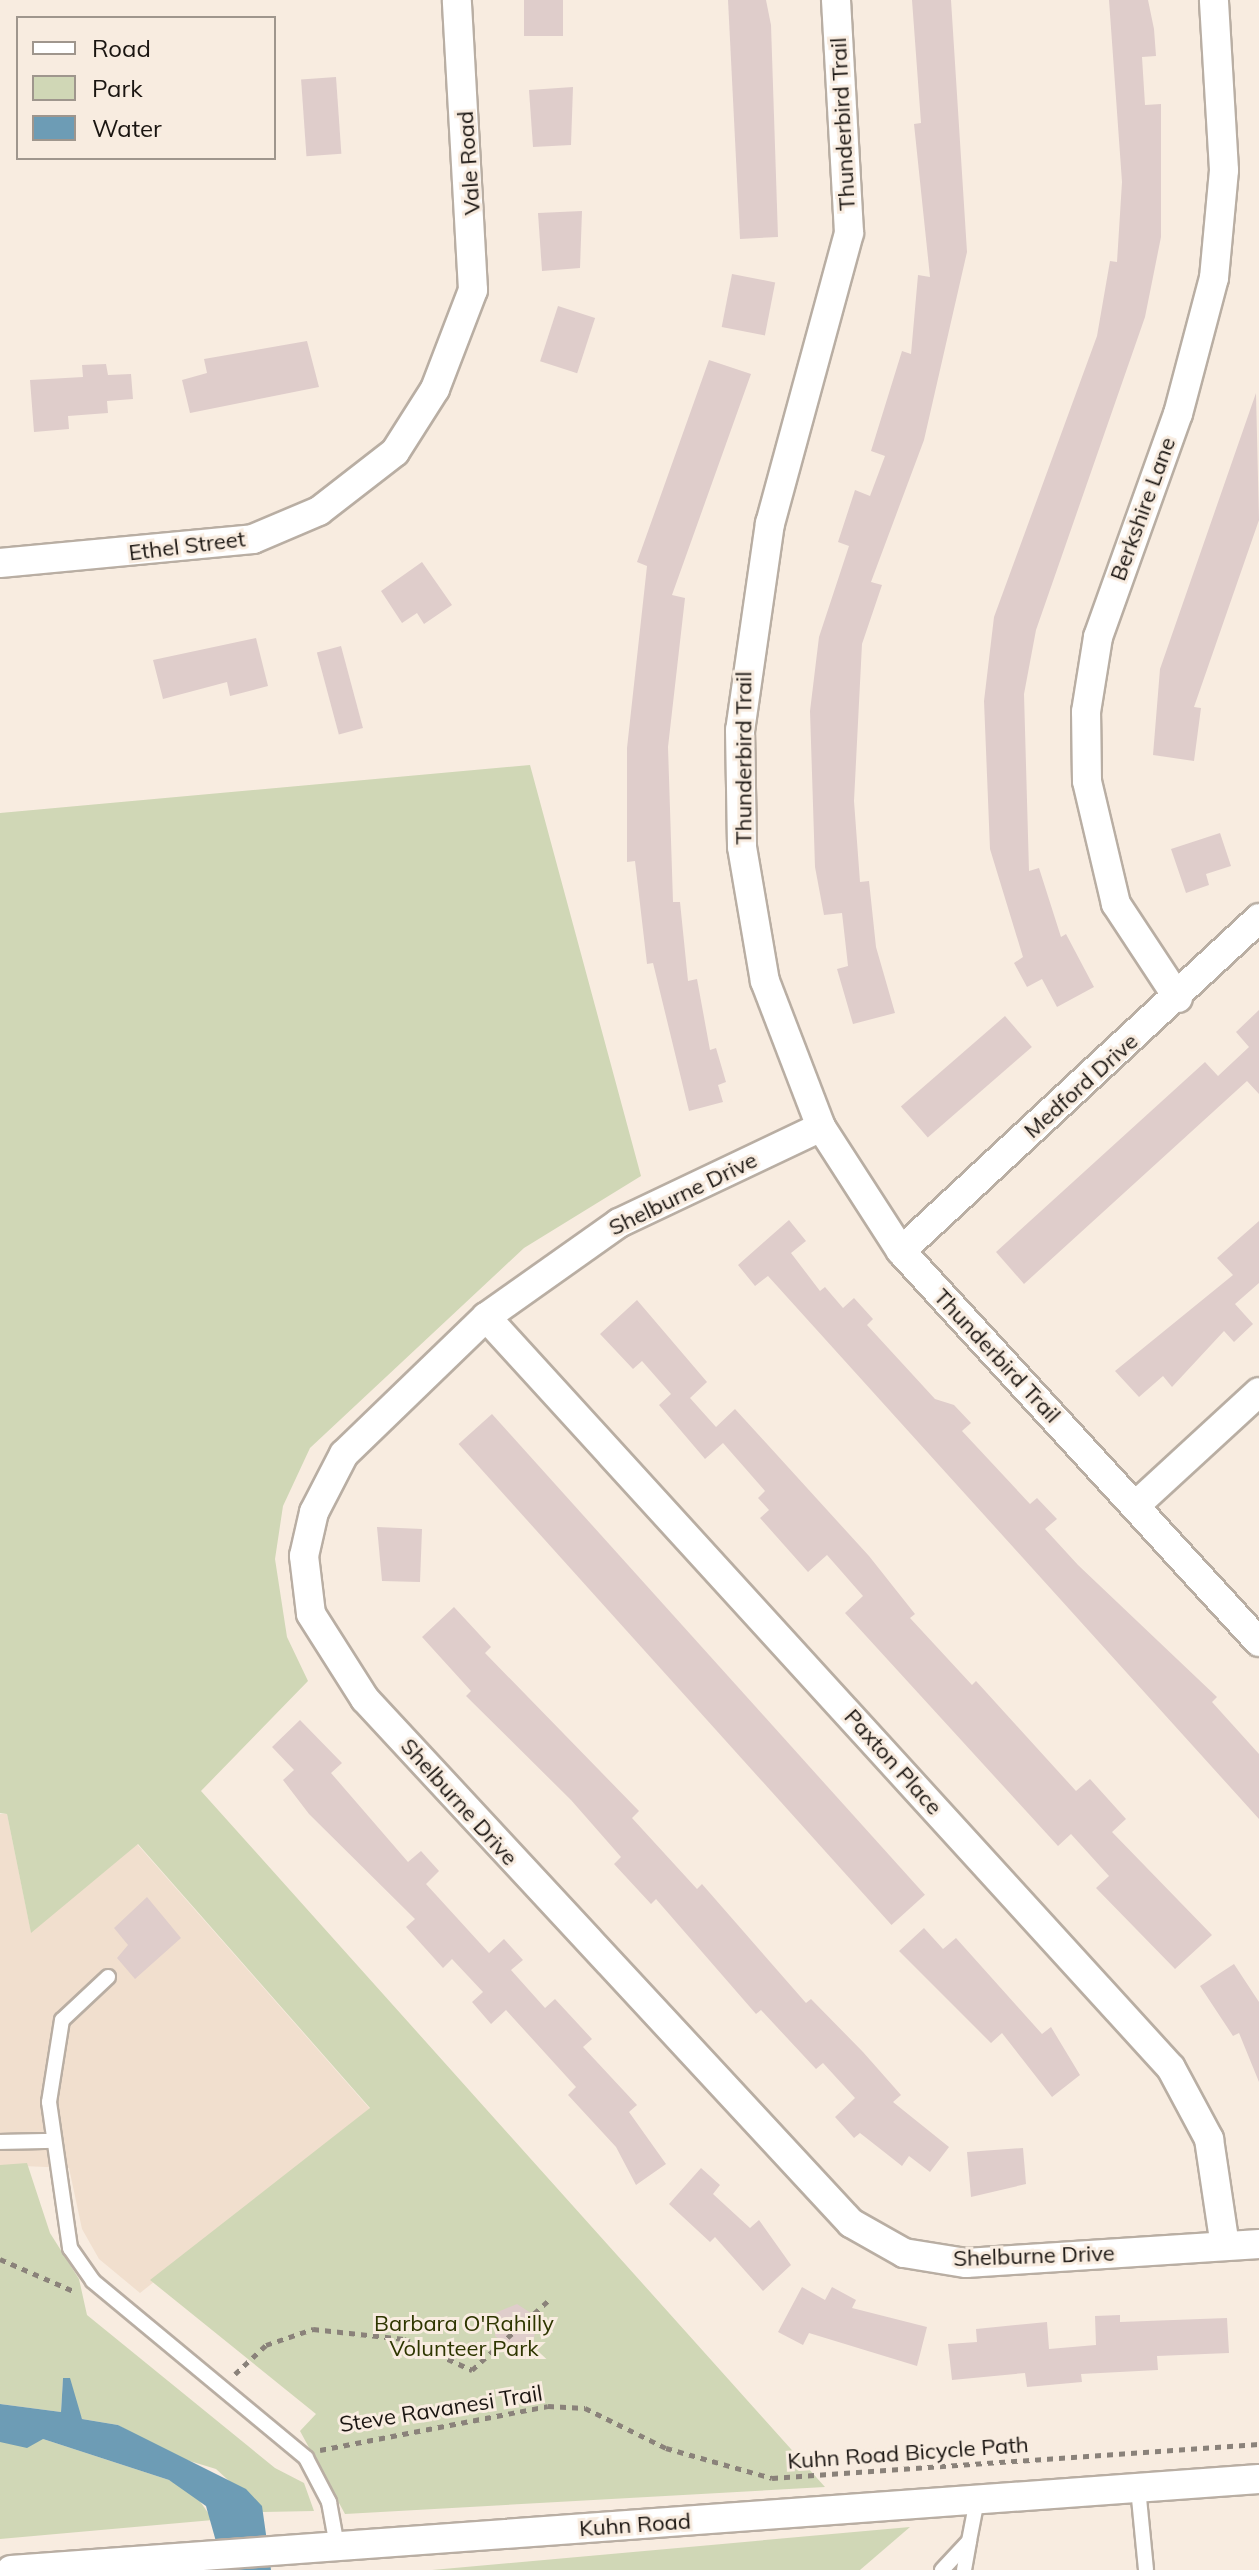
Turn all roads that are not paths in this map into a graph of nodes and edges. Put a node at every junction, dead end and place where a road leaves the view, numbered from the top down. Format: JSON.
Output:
{"nodes":[{"id":1,"x":457,"y":0,"type":"edge"},
{"id":2,"x":836,"y":0,"type":"edge"},
{"id":3,"x":1214,"y":0,"type":"edge"},
{"id":4,"x":458,"y":323,"type":"joint"},
{"id":5,"x":0,"y":563,"type":"edge"},
{"id":6,"x":1259,"y":918,"type":"edge"},
{"id":7,"x":1178,"y":998,"type":"junction"},
{"id":8,"x":821,"y":1127,"type":"junction"},
{"id":9,"x":901,"y":1251,"type":"junction"},
{"id":10,"x":486,"y":1317,"type":"junction"},
{"id":11,"x":1259,"y":1392,"type":"edge"},
{"id":12,"x":1135,"y":1506,"type":"junction"},
{"id":13,"x":1259,"y":1642,"type":"edge"},
{"id":14,"x":108,"y":1977,"type":"dead end"},
{"id":15,"x":49,"y":2141,"type":"junction"},
{"id":16,"x":0,"y":2142,"type":"edge"},
{"id":17,"x":1259,"y":2244,"type":"edge"},
{"id":18,"x":1225,"y":2246,"type":"junction"},
{"id":19,"x":1259,"y":2479,"type":"edge"},
{"id":20,"x":1138,"y":2488,"type":"junction"},
{"id":21,"x":977,"y":2500,"type":"junction"},
{"id":22,"x":969,"y":2541,"type":"junction"},
{"id":23,"x":337,"y":2546,"type":"junction"},
{"id":24,"x":11,"y":2570,"type":"edge"},
{"id":25,"x":942,"y":2570,"type":"edge"},
{"id":26,"x":964,"y":2570,"type":"edge"},
{"id":27,"x":1146,"y":2570,"type":"edge"}],
"edges":[{"from":1,"to":4,"type":"street","name":"Vale Road"},
{"from":2,"to":8,"type":"street","name":"Thunderbird Trail"},
{"from":3,"to":7,"type":"street","name":"Berkshire Lane"},
{"from":4,"to":5,"type":"street","name":"Ethel Street"},
{"from":6,"to":7,"type":"street","name":"Medford Drive"},
{"from":7,"to":9,"type":"street","name":"Medford Drive"},
{"from":8,"to":9,"type":"street","name":"Thunderbird Trail"},
{"from":8,"to":10,"type":"street","name":"Shelburne Drive"},
{"from":9,"to":12,"type":"street","name":"Thunderbird Trail"},
{"from":10,"to":18,"type":"street","name":"Paxton Place"},
{"from":10,"to":18,"type":"street","name":"Shelburne Drive"},
{"from":11,"to":12,"type":"street"},
{"from":12,"to":13,"type":"street","name":"Thunderbird Trail"},
{"from":14,"to":15,"type":"lane"},
{"from":15,"to":16,"type":"lane"},
{"from":15,"to":23,"type":"lane"},
{"from":17,"to":18,"type":"street","name":"Shelburne Drive"},
{"from":19,"to":20,"type":"street","name":"Kuhn Road"},
{"from":20,"to":21,"type":"street","name":"Kuhn Road"},
{"from":20,"to":27,"type":"lane"},
{"from":21,"to":22,"type":"lane"},
{"from":21,"to":23,"type":"street","name":"Kuhn Road"},
{"from":22,"to":25,"type":"lane"},
{"from":22,"to":26,"type":"lane"},
{"from":23,"to":24,"type":"street","name":"Kuhn Road"}]}
